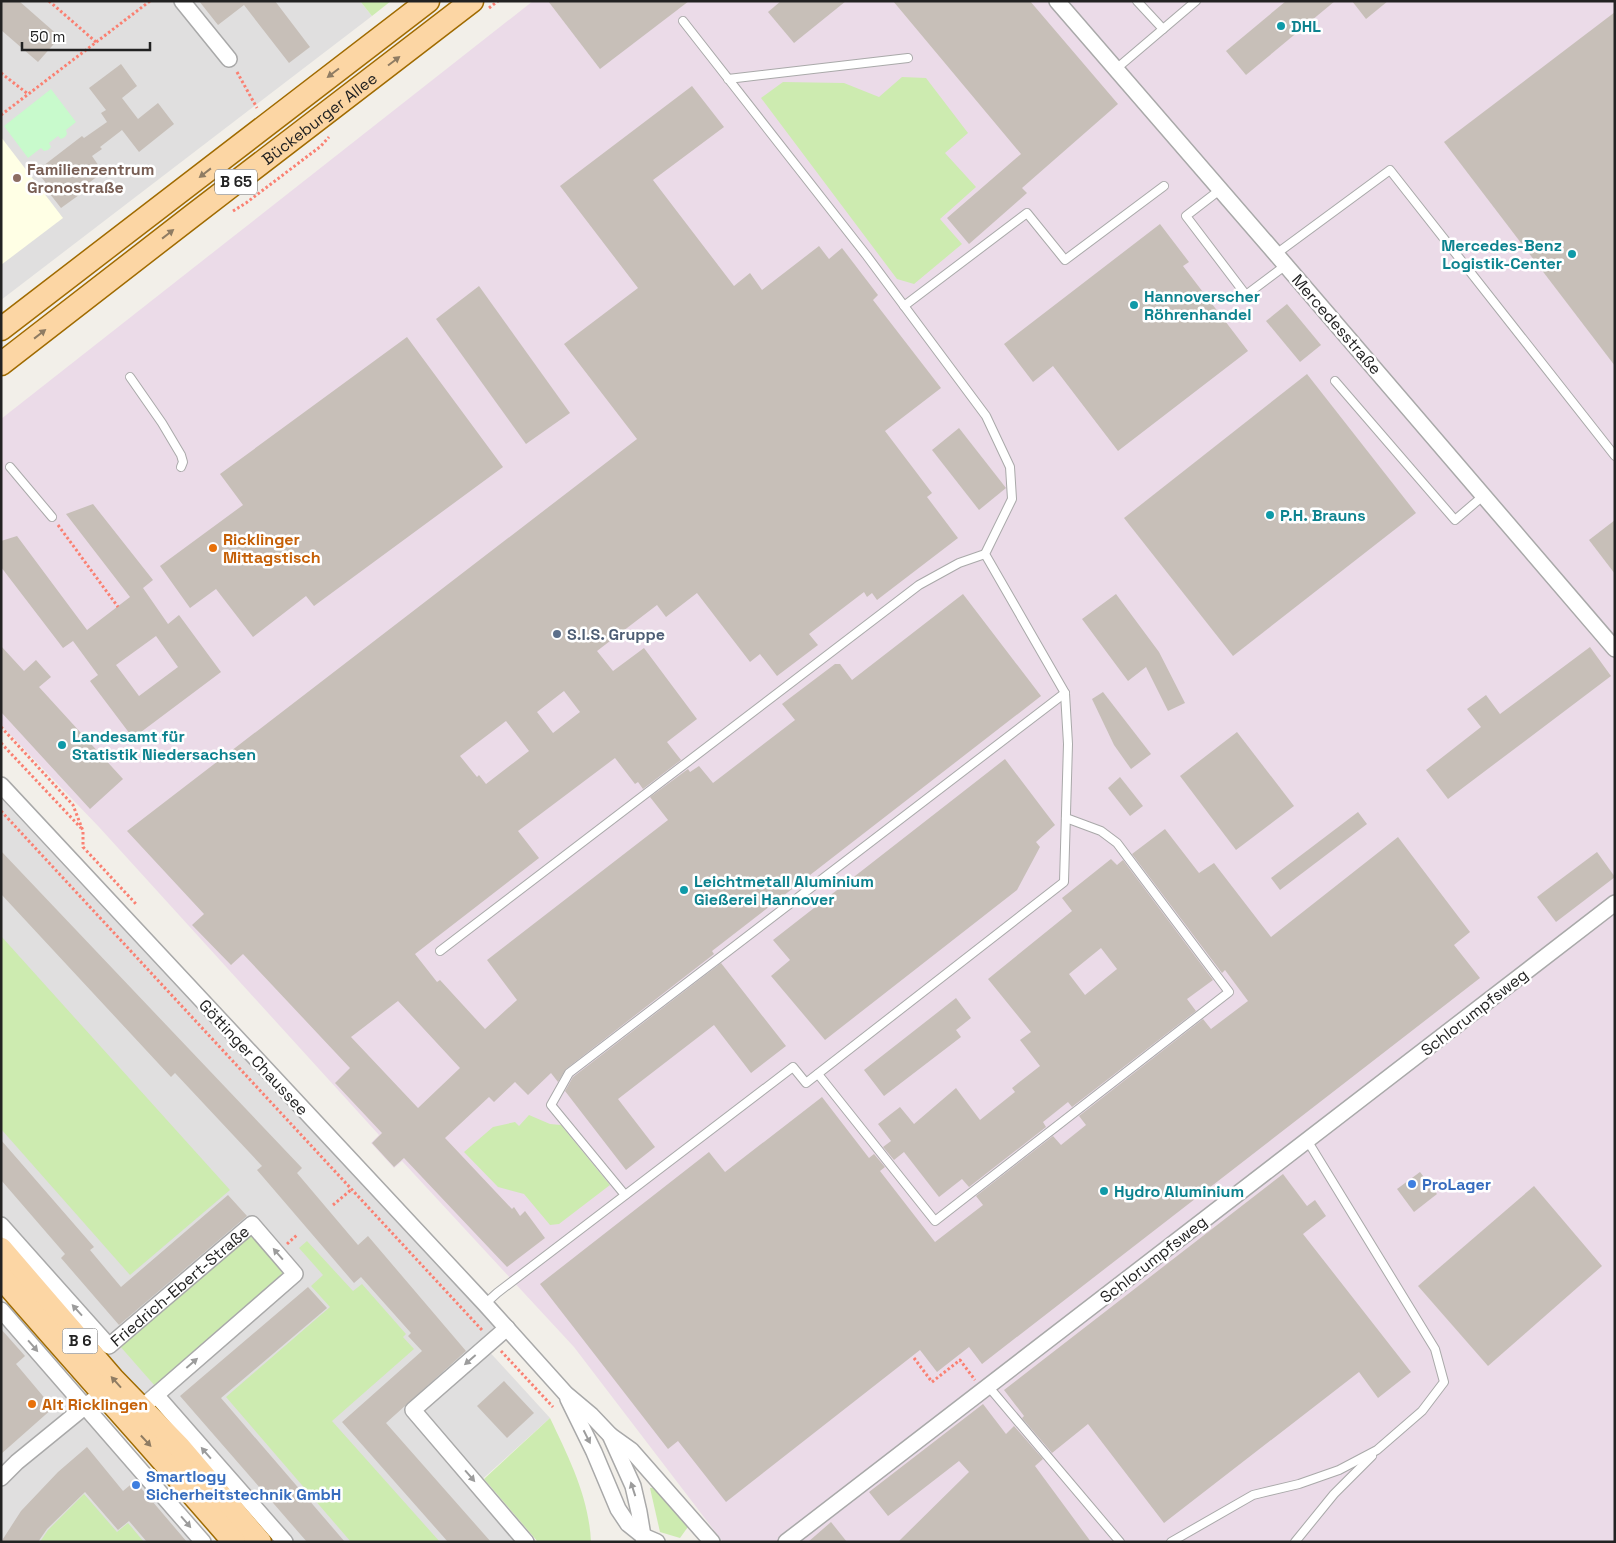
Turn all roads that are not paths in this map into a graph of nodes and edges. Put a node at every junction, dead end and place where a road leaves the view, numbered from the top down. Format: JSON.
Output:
{"nodes":[{"id":1,"x":182,"y":1,"type":"edge"},
{"id":2,"x":428,"y":1,"type":"edge"},
{"id":3,"x":472,"y":1,"type":"edge"},
{"id":4,"x":1136,"y":1,"type":"edge"},
{"id":5,"x":1196,"y":1,"type":"edge"},
{"id":6,"x":1063,"y":4,"type":"edge"},
{"id":7,"x":683,"y":21,"type":"dead end"},
{"id":8,"x":1163,"y":29,"type":"junction"},
{"id":9,"x":908,"y":58,"type":"dead end"},
{"id":10,"x":229,"y":59,"type":"road end"},
{"id":11,"x":1116,"y":69,"type":"junction"},
{"id":12,"x":728,"y":79,"type":"junction"},
{"id":13,"x":1164,"y":186,"type":"dead end"},
{"id":14,"x":1221,"y":190,"type":"junction"},
{"id":15,"x":1281,"y":259,"type":"junction"},
{"id":16,"x":904,"y":306,"type":"junction"},
{"id":17,"x":1,"y":329,"type":"edge"},
{"id":18,"x":1,"y":364,"type":"edge"},
{"id":19,"x":130,"y":377,"type":"dead end"},
{"id":20,"x":1335,"y":381,"type":"dead end"},
{"id":21,"x":1615,"y":456,"type":"edge"},
{"id":22,"x":10,"y":467,"type":"dead end"},
{"id":23,"x":181,"y":467,"type":"dead end"},
{"id":24,"x":1484,"y":496,"type":"junction"},
{"id":25,"x":52,"y":517,"type":"dead end"},
{"id":26,"x":985,"y":554,"type":"junction"},
{"id":27,"x":1615,"y":649,"type":"edge"},
{"id":28,"x":1064,"y":693,"type":"junction"},
{"id":29,"x":1,"y":785,"type":"edge"},
{"id":30,"x":1066,"y":818,"type":"junction"},
{"id":31,"x":1615,"y":903,"type":"edge"},
{"id":32,"x":440,"y":951,"type":"dead end"},
{"id":33,"x":818,"y":1074,"type":"junction"},
{"id":34,"x":1307,"y":1140,"type":"junction"},
{"id":35,"x":625,"y":1195,"type":"junction"},
{"id":36,"x":1,"y":1225,"type":"edge"},
{"id":37,"x":1,"y":1249,"type":"edge"},
{"id":38,"x":1,"y":1277,"type":"edge"},
{"id":39,"x":485,"y":1304,"type":"junction"},
{"id":40,"x":1,"y":1310,"type":"edge"},
{"id":41,"x":507,"y":1328,"type":"junction"},
{"id":42,"x":985,"y":1388,"type":"junction"},
{"id":43,"x":566,"y":1394,"type":"junction"},
{"id":44,"x":94,"y":1399,"type":"junction"},
{"id":45,"x":148,"y":1402,"type":"junction"},
{"id":46,"x":610,"y":1435,"type":"junction"},
{"id":47,"x":1377,"y":1450,"type":"junction"},
{"id":48,"x":1,"y":1478,"type":"edge"},
{"id":49,"x":648,"y":1540,"type":"edge"},
{"id":50,"x":203,"y":1542,"type":"edge"},
{"id":51,"x":234,"y":1542,"type":"edge"},
{"id":52,"x":260,"y":1542,"type":"edge"},
{"id":53,"x":285,"y":1542,"type":"edge"},
{"id":54,"x":526,"y":1542,"type":"edge"},
{"id":55,"x":712,"y":1542,"type":"edge"},
{"id":56,"x":786,"y":1542,"type":"edge"},
{"id":57,"x":1120,"y":1542,"type":"edge"},
{"id":58,"x":1171,"y":1542,"type":"edge"},
{"id":59,"x":1295,"y":1542,"type":"edge"}],
"edges":[{"from":1,"to":10,"type":"street"},
{"from":2,"to":17,"type":"main road","name":"Bückeburger Allee","number":"B 65","one_way":true},
{"from":18,"to":3,"type":"main road","name":"Bückeburger Allee","number":"B 65","one_way":true},
{"from":4,"to":8,"type":"lane"},
{"from":5,"to":8,"type":"lane"},
{"from":6,"to":11,"type":"street","name":"Mercedesstraße"},
{"from":7,"to":12,"type":"lane"},
{"from":8,"to":11,"type":"lane"},
{"from":9,"to":12,"type":"lane"},
{"from":11,"to":14,"type":"street","name":"Mercedesstraße"},
{"from":12,"to":16,"type":"lane"},
{"from":13,"to":16,"type":"lane"},
{"from":14,"to":15,"type":"street","name":"Mercedesstraße"},
{"from":14,"to":15,"type":"lane"},
{"from":15,"to":21,"type":"lane"},
{"from":15,"to":24,"type":"street","name":"Mercedesstraße"},
{"from":16,"to":26,"type":"lane"},
{"from":19,"to":23,"type":"lane"},
{"from":20,"to":24,"type":"lane"},
{"from":22,"to":25,"type":"lane"},
{"from":24,"to":27,"type":"street","name":"Mercedesstraße"},
{"from":26,"to":28,"type":"lane"},
{"from":26,"to":32,"type":"lane"},
{"from":28,"to":30,"type":"lane"},
{"from":28,"to":35,"type":"lane"},
{"from":29,"to":39,"type":"street","name":"Göttinger Chaussee"},
{"from":30,"to":33,"type":"lane"},
{"from":30,"to":33,"type":"lane"},
{"from":31,"to":34,"type":"street","name":"Schlorumpfsweg"},
{"from":33,"to":35,"type":"lane"},
{"from":34,"to":42,"type":"street","name":"Schlorumpfsweg"},
{"from":34,"to":47,"type":"lane"},
{"from":35,"to":39,"type":"lane"},
{"from":45,"to":36,"type":"street","name":"Friedrich-Ebert-Straße","one_way":true},
{"from":45,"to":37,"type":"main road","name":"Friedrich-Ebert-Straße","number":"B 6","one_way":true},
{"from":38,"to":44,"type":"main road","number":"B 6"},
{"from":39,"to":41,"type":"street","name":"Göttinger Chaussee"},
{"from":40,"to":44,"type":"street","one_way":true},
{"from":41,"to":43,"type":"street","name":"Göttinger Chaussee"},
{"from":41,"to":54,"type":"street","one_way":true},
{"from":42,"to":56,"type":"street","name":"Schlorumpfsweg"},
{"from":42,"to":57,"type":"lane"},
{"from":43,"to":46,"type":"street","name":"Göttinger Chaussee"},
{"from":43,"to":49,"type":"street","name":"Göttinger Chaussee","one_way":true},
{"from":44,"to":48,"type":"street"},
{"from":44,"to":50,"type":"street","one_way":true},
{"from":44,"to":51,"type":"main road","number":"B 6","one_way":true},
{"from":45,"to":52,"type":"main road","name":"Friedrich-Ebert-Straße","number":"B 6"},
{"from":53,"to":45,"type":"street","name":"Friedrich-Ebert-Straße","one_way":true},
{"from":49,"to":46,"type":"street","name":"Göttinger Chaussee","one_way":true},
{"from":46,"to":55,"type":"street","name":"Göttinger Chaussee"},
{"from":47,"to":58,"type":"lane"},
{"from":47,"to":59,"type":"lane"}]}
